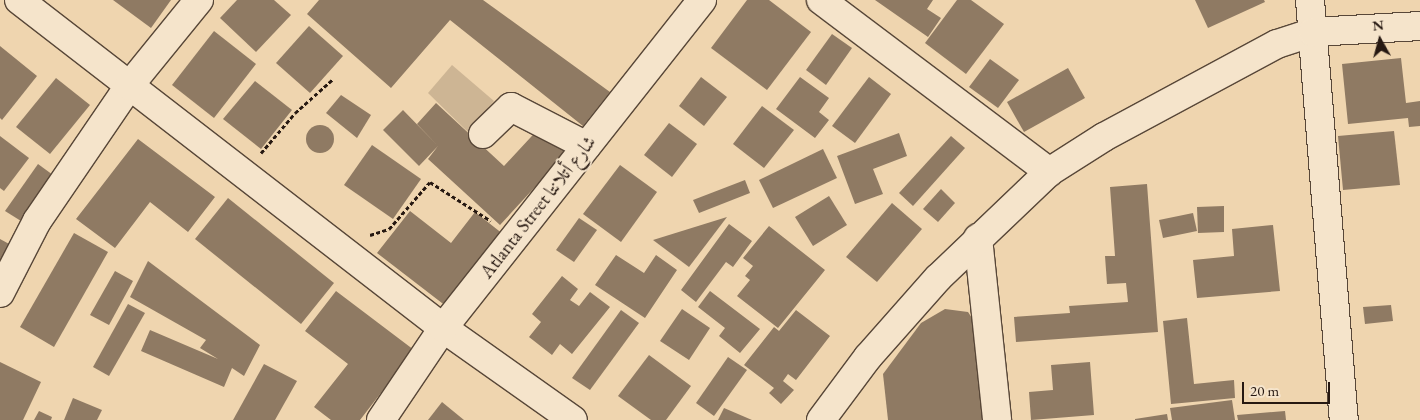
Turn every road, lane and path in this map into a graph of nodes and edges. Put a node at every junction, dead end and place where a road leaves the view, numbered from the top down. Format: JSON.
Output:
{"nodes":[{"id":1,"x":19,"y":0,"type":"edge"},
{"id":2,"x":199,"y":0,"type":"edge"},
{"id":3,"x":702,"y":0,"type":"edge"},
{"id":4,"x":821,"y":0,"type":"edge"},
{"id":5,"x":1310,"y":0,"type":"edge"},
{"id":6,"x":1420,"y":26,"type":"edge"},
{"id":7,"x":1313,"y":32,"type":"junction"},
{"id":8,"x":332,"y":80,"type":"dead end"},
{"id":9,"x":129,"y":86,"type":"junction"},
{"id":10,"x":483,"y":134,"type":"dead end"},
{"id":11,"x":587,"y":146,"type":"junction"},
{"id":12,"x":258,"y":160,"type":"dead end"},
{"id":13,"x":1048,"y":172,"type":"junction"},
{"id":14,"x":515,"y":237,"type":"junction"},
{"id":15,"x":978,"y":238,"type":"junction"},
{"id":16,"x":354,"y":260,"type":"junction"},
{"id":17,"x":0,"y":293,"type":"edge"},
{"id":18,"x":443,"y":328,"type":"junction"},
{"id":19,"x":381,"y":420,"type":"edge"},
{"id":20,"x":574,"y":420,"type":"edge"},
{"id":21,"x":821,"y":420,"type":"edge"},
{"id":22,"x":997,"y":420,"type":"edge"},
{"id":23,"x":1344,"y":420,"type":"edge"}],
"edges":[{"from":1,"to":9,"type":"street"},
{"from":2,"to":9,"type":"street"},
{"from":3,"to":11,"type":"street","name":"Atlanta Street شارع أتلانتا"},
{"from":4,"to":13,"type":"street"},
{"from":5,"to":7,"type":"street"},
{"from":6,"to":7,"type":"street"},
{"from":7,"to":13,"type":"street"},
{"from":7,"to":23,"type":"street"},
{"from":8,"to":12,"type":"path"},
{"from":9,"to":16,"type":"street"},
{"from":9,"to":17,"type":"street"},
{"from":10,"to":11,"type":"street"},
{"from":11,"to":14,"type":"street","name":"Atlanta Street شارع أتلانتا"},
{"from":13,"to":15,"type":"street"},
{"from":14,"to":16,"type":"path"},
{"from":14,"to":18,"type":"street","name":"Atlanta Street شارع أتلانتا"},
{"from":15,"to":21,"type":"street"},
{"from":15,"to":22,"type":"street"},
{"from":16,"to":18,"type":"street"},
{"from":18,"to":19,"type":"street","name":"Atlanta Street شارع أتلانتا"},
{"from":18,"to":20,"type":"street"}]}
